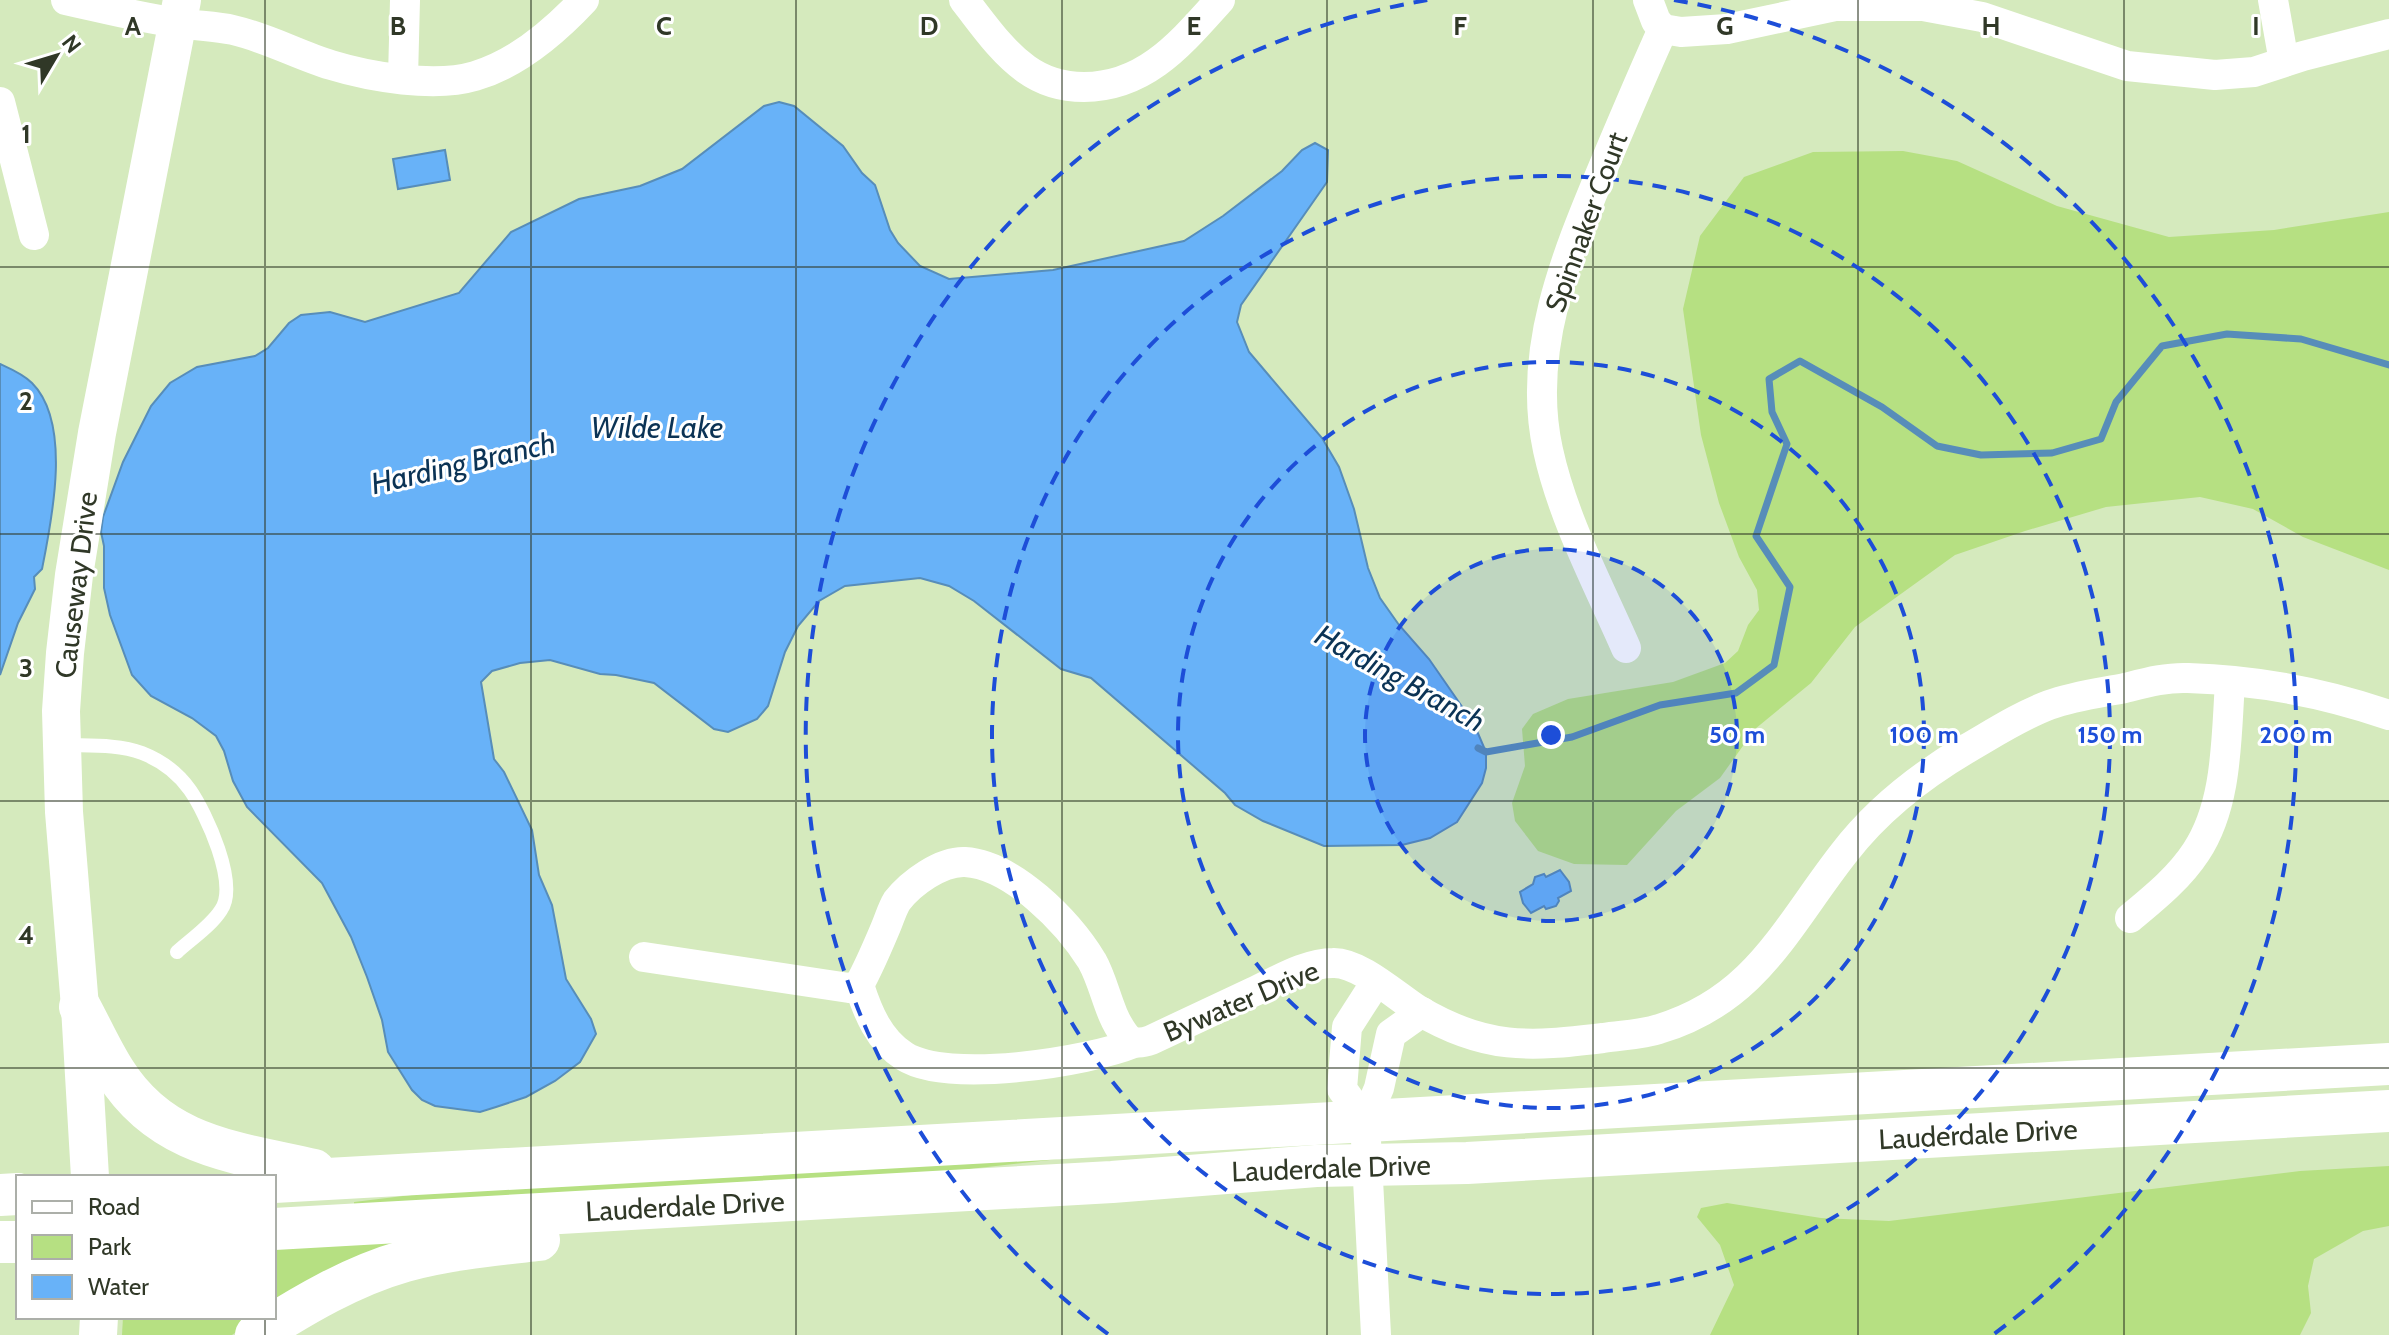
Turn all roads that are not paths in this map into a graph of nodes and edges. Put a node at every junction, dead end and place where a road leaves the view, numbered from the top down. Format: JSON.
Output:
{"nodes":[{"id":1,"x":66,"y":0,"type":"edge"},
{"id":2,"x":405,"y":0,"type":"edge"},
{"id":3,"x":584,"y":0,"type":"edge"},
{"id":4,"x":1220,"y":0,"type":"edge"},
{"id":5,"x":1648,"y":0,"type":"edge"},
{"id":6,"x":2273,"y":0,"type":"edge"},
{"id":7,"x":1825,"y":4,"type":"edge"},
{"id":8,"x":978,"y":5,"type":"edge"},
{"id":9,"x":180,"y":12,"type":"edge"},
{"id":10,"x":1663,"y":29,"type":"junction"},
{"id":11,"x":2389,"y":34,"type":"edge"},
{"id":12,"x":2284,"y":62,"type":"junction"},
{"id":13,"x":403,"y":78,"type":"junction"},
{"id":14,"x":0,"y":102,"type":"edge"},
{"id":15,"x":34,"y":235,"type":"dead end"},
{"id":16,"x":1626,"y":648,"type":"dead end"},
{"id":17,"x":2230,"y":683,"type":"junction"},
{"id":18,"x":2389,"y":715,"type":"edge"},
{"id":19,"x":62,"y":745,"type":"junction"},
{"id":20,"x":2130,"y":918,"type":"dead end"},
{"id":21,"x":177,"y":952,"type":"dead end"},
{"id":22,"x":644,"y":957,"type":"dead end"},
{"id":23,"x":1376,"y":982,"type":"junction"},
{"id":24,"x":859,"y":985,"type":"junction"},
{"id":25,"x":80,"y":1007,"type":"junction"},
{"id":26,"x":1422,"y":1012,"type":"junction"},
{"id":27,"x":1134,"y":1043,"type":"junction"},
{"id":28,"x":2389,"y":1064,"type":"edge"},
{"id":29,"x":2389,"y":1111,"type":"edge"},
{"id":30,"x":1365,"y":1121,"type":"junction"},
{"id":31,"x":1367,"y":1165,"type":"junction"},
{"id":32,"x":90,"y":1175,"type":"edge"},
{"id":33,"x":350,"y":1178,"type":"junction"},
{"id":34,"x":276,"y":1182,"type":"edge"},
{"id":35,"x":770,"y":1201,"type":"junction"},
{"id":36,"x":276,"y":1229,"type":"edge"},
{"id":37,"x":256,"y":1335,"type":"edge"},
{"id":38,"x":1376,"y":1335,"type":"edge"}],
"edges":[{"from":1,"to":9,"type":"street"},
{"from":2,"to":13,"type":"street"},
{"from":3,"to":13,"type":"street"},
{"from":4,"to":8,"type":"street"},
{"from":5,"to":10,"type":"street"},
{"from":6,"to":12,"type":"street"},
{"from":7,"to":10,"type":"street"},
{"from":7,"to":12,"type":"street"},
{"from":9,"to":13,"type":"street"},
{"from":9,"to":19,"type":"street","name":"Causeway Drive"},
{"from":10,"to":16,"type":"street","name":"Spinnaker Court"},
{"from":11,"to":12,"type":"street"},
{"from":14,"to":15,"type":"street"},
{"from":17,"to":18,"type":"street","name":"Bywater Drive"},
{"from":17,"to":20,"type":"street"},
{"from":17,"to":26,"type":"street","name":"Bywater Drive"},
{"from":19,"to":21,"type":"lane"},
{"from":19,"to":25,"type":"street","name":"Causeway Drive"},
{"from":22,"to":24,"type":"street"},
{"from":23,"to":26,"type":"street","name":"Bywater Drive"},
{"from":23,"to":27,"type":"street","name":"Bywater Drive"},
{"from":23,"to":30,"type":"street"},
{"from":24,"to":27,"type":"street"},
{"from":24,"to":27,"type":"street","name":"Bywater Drive"},
{"from":25,"to":32,"type":"street","name":"Causeway Drive"},
{"from":25,"to":33,"type":"main road"},
{"from":26,"to":30,"type":"street"},
{"from":28,"to":30,"type":"main road","name":"Lauderdale Drive"},
{"from":29,"to":31,"type":"main road","name":"Lauderdale Drive"},
{"from":30,"to":31,"type":"street"},
{"from":30,"to":33,"type":"main road","name":"Lauderdale Drive"},
{"from":31,"to":35,"type":"main road","name":"Lauderdale Drive"},
{"from":31,"to":38,"type":"street"},
{"from":33,"to":34,"type":"main road","name":"Lauderdale Drive"},
{"from":35,"to":36,"type":"main road","name":"Lauderdale Drive"},
{"from":35,"to":37,"type":"main road"}]}
